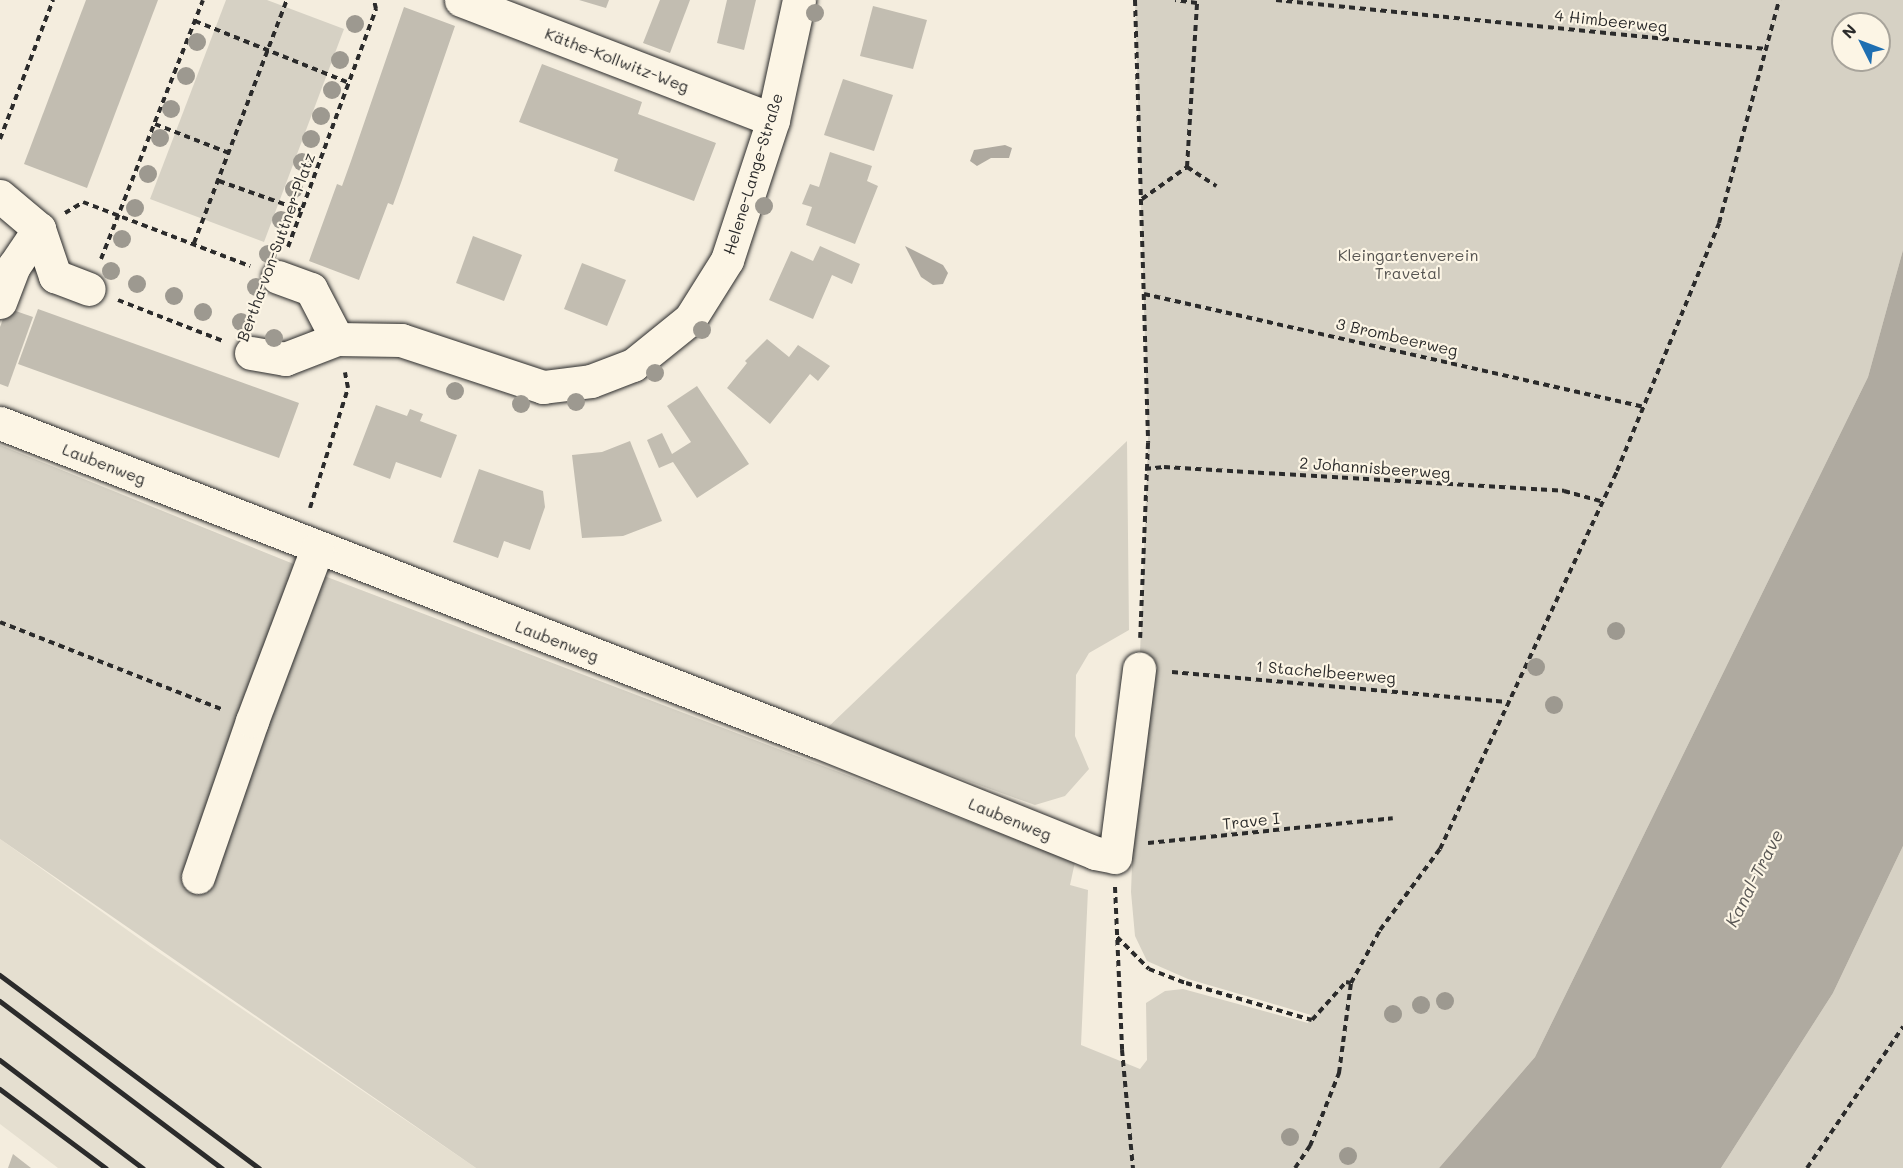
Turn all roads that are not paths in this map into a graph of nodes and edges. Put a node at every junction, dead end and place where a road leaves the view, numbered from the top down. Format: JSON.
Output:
{"nodes":[{"id":1,"x":461,"y":0,"type":"edge"},
{"id":2,"x":800,"y":0,"type":"edge"},
{"id":3,"x":773,"y":120,"type":"junction"},
{"id":4,"x":0,"y":196,"type":"edge"},
{"id":5,"x":39,"y":229,"type":"junction"},
{"id":6,"x":278,"y":277,"type":"road end"},
{"id":7,"x":89,"y":290,"type":"road end"},
{"id":8,"x":0,"y":302,"type":"edge"},
{"id":9,"x":337,"y":339,"type":"junction"},
{"id":10,"x":251,"y":353,"type":"road end"},
{"id":11,"x":0,"y":423,"type":"edge"},
{"id":12,"x":308,"y":545,"type":"junction"},
{"id":13,"x":1139,"y":669,"type":"road end"},
{"id":14,"x":198,"y":877,"type":"dead end"}],
"edges":[{"from":1,"to":3,"type":"street","name":"Käthe-Kollwitz-Weg"},
{"from":2,"to":3,"type":"street","name":"Helene-Lange-Straße"},
{"from":3,"to":9,"type":"street","name":"Helene-Lange-Straße"},
{"from":4,"to":5,"type":"street"},
{"from":5,"to":7,"type":"street"},
{"from":5,"to":8,"type":"street"},
{"from":6,"to":9,"type":"street"},
{"from":9,"to":10,"type":"street","name":"Helene-Lange-Straße"},
{"from":11,"to":12,"type":"street","name":"Laubenweg"},
{"from":12,"to":13,"type":"street","name":"Laubenweg"},
{"from":12,"to":14,"type":"street"}]}
